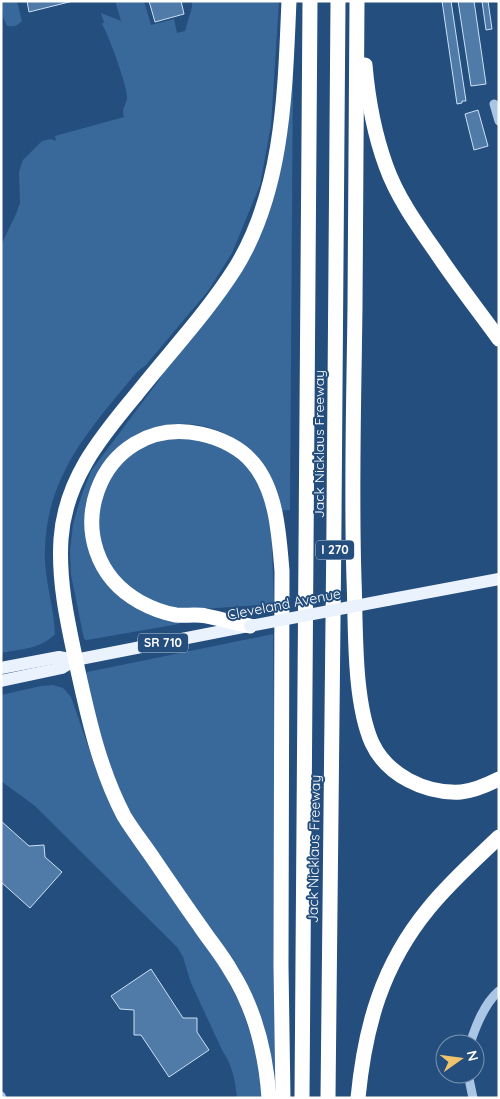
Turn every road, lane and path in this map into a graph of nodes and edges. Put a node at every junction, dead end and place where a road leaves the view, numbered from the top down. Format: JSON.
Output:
{"nodes":[{"id":1,"x":289,"y":1,"type":"edge"},
{"id":2,"x":310,"y":1,"type":"edge"},
{"id":3,"x":338,"y":1,"type":"edge"},
{"id":4,"x":357,"y":1,"type":"edge"},
{"id":5,"x":362,"y":1,"type":"edge"},
{"id":6,"x":494,"y":104,"type":"dead end"},
{"id":7,"x":499,"y":121,"type":"edge"},
{"id":8,"x":499,"y":339,"type":"edge"},
{"id":9,"x":499,"y":580,"type":"edge"},
{"id":10,"x":250,"y":626,"type":"junction"},
{"id":11,"x":75,"y":660,"type":"junction"},
{"id":12,"x":1,"y":668,"type":"edge"},
{"id":13,"x":1,"y":682,"type":"edge"},
{"id":14,"x":499,"y":779,"type":"edge"},
{"id":15,"x":499,"y":837,"type":"edge"},
{"id":16,"x":499,"y":990,"type":"edge"},
{"id":17,"x":473,"y":1034,"type":"edge"},
{"id":18,"x":470,"y":1084,"type":"edge"},
{"id":19,"x":269,"y":1098,"type":"edge"},
{"id":20,"x":283,"y":1098,"type":"edge"},
{"id":21,"x":302,"y":1098,"type":"edge"},
{"id":22,"x":328,"y":1098,"type":"edge"},
{"id":23,"x":358,"y":1098,"type":"edge"},
{"id":24,"x":473,"y":1098,"type":"edge"}],
"edges":[{"from":1,"to":11,"type":"highway"},
{"from":2,"to":21,"type":"highway","name":"Jack Nicklaus Freeway","number":"I 270"},
{"from":3,"to":22,"type":"highway","name":"Jack Nicklaus Freeway","number":"I 270"},
{"from":4,"to":14,"type":"highway"},
{"from":5,"to":8,"type":"highway"},
{"from":6,"to":7,"type":"street"},
{"from":9,"to":10,"type":"main road","name":"Cleveland Avenue","number":"SR 710","bridge":true},
{"from":10,"to":11,"type":"main road","name":"Cleveland Avenue","number":"SR 710"},
{"from":10,"to":20,"type":"highway"},
{"from":11,"to":12,"type":"main road","name":"Cleveland Avenue"},
{"from":11,"to":13,"type":"main road","name":"Cleveland Avenue"},
{"from":11,"to":19,"type":"highway"},
{"from":15,"to":23,"type":"highway"},
{"from":16,"to":17,"type":"street"},
{"from":18,"to":24,"type":"street"}]}
